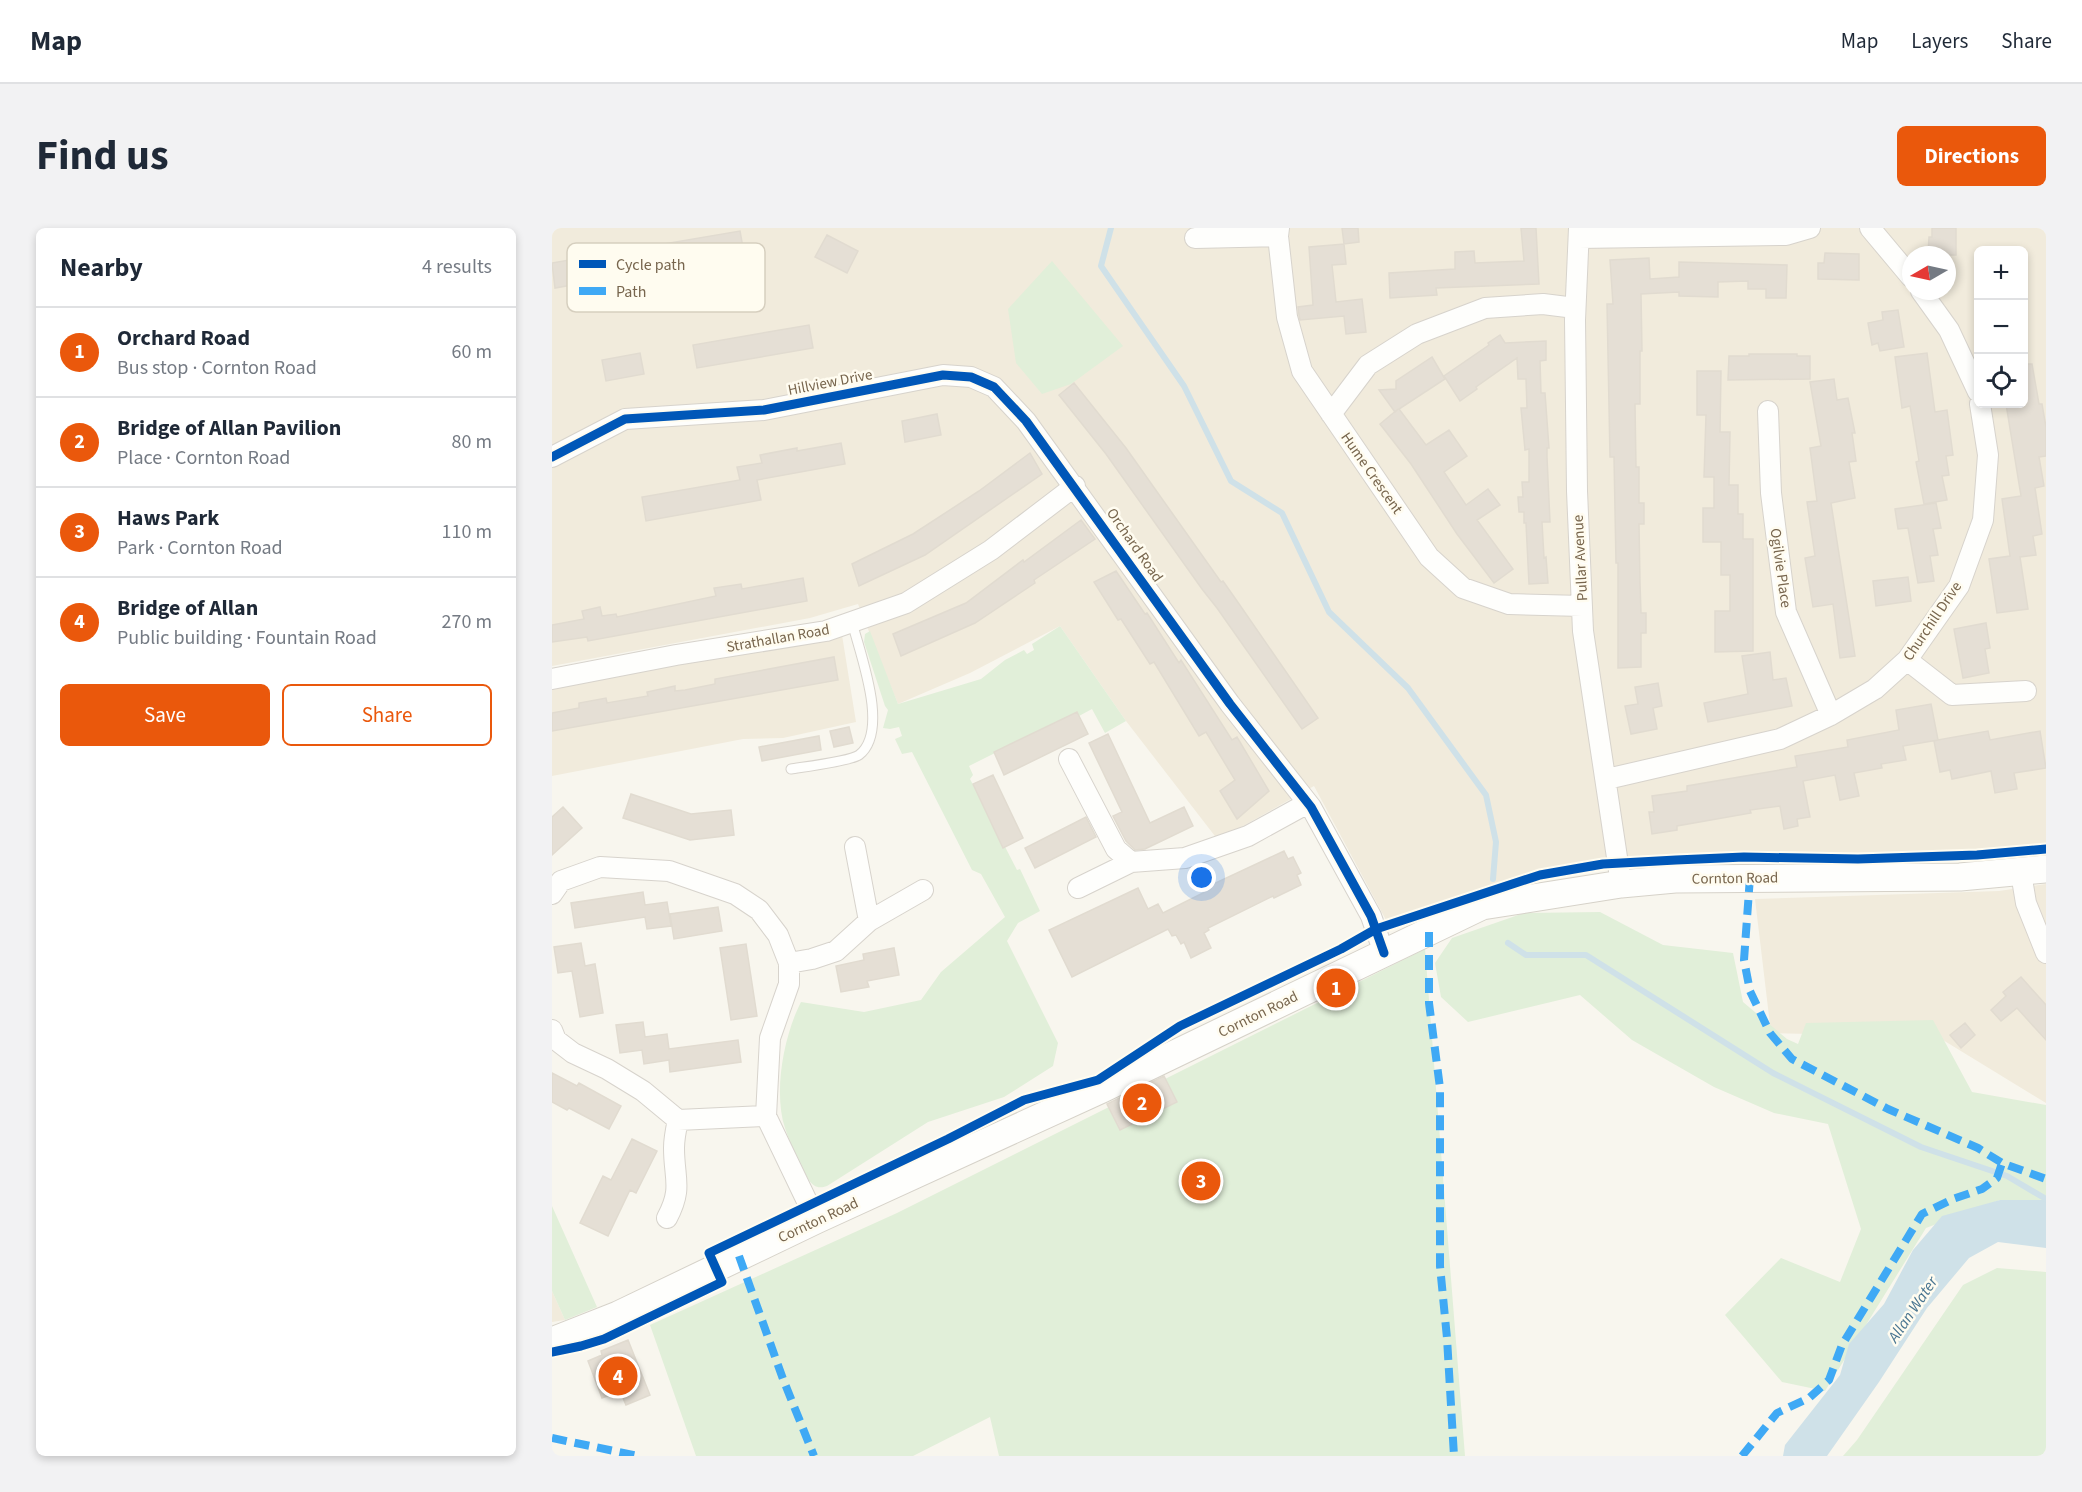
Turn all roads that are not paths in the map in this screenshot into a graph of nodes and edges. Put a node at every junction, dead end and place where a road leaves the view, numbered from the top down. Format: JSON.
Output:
{"nodes":[{"id":1,"x":1810,"y":228,"type":"edge"},
{"id":2,"x":1870,"y":228,"type":"edge"},
{"id":3,"x":1279,"y":232,"type":"edge"},
{"id":4,"x":1579,"y":233,"type":"edge"},
{"id":5,"x":1195,"y":238,"type":"dead end"},
{"id":6,"x":1902,"y":266,"type":"edge"},
{"id":7,"x":1927,"y":300,"type":"edge"},
{"id":8,"x":1575,"y":308,"type":"junction"},
{"id":9,"x":1974,"y":383,"type":"edge"},
{"id":10,"x":1981,"y":408,"type":"edge"},
{"id":11,"x":1768,"y":411,"type":"dead end"},
{"id":12,"x":1331,"y":414,"type":"junction"},
{"id":13,"x":552,"y":457,"type":"edge"},
{"id":14,"x":1074,"y":486,"type":"junction"},
{"id":15,"x":1582,"y":606,"type":"junction"},
{"id":16,"x":852,"y":622,"type":"junction"},
{"id":17,"x":1907,"y":660,"type":"junction"},
{"id":18,"x":552,"y":679,"type":"edge"},
{"id":19,"x":2026,"y":691,"type":"dead end"},
{"id":20,"x":1831,"y":716,"type":"junction"},
{"id":21,"x":1069,"y":759,"type":"dead end"},
{"id":22,"x":791,"y":769,"type":"dead end"},
{"id":23,"x":1607,"y":779,"type":"junction"},
{"id":24,"x":1308,"y":803,"type":"junction"},
{"id":25,"x":855,"y":847,"type":"dead end"},
{"id":26,"x":1131,"y":862,"type":"junction"},
{"id":27,"x":2033,"y":871,"type":"edge"},
{"id":28,"x":1622,"y":884,"type":"junction"},
{"id":29,"x":1078,"y":888,"type":"dead end"},
{"id":30,"x":922,"y":890,"type":"dead end"},
{"id":31,"x":552,"y":894,"type":"edge"},
{"id":32,"x":869,"y":921,"type":"junction"},
{"id":33,"x":1384,"y":953,"type":"junction"},
{"id":34,"x":2046,"y":953,"type":"edge"},
{"id":35,"x":789,"y":963,"type":"junction"},
{"id":36,"x":552,"y":1030,"type":"edge"},
{"id":37,"x":766,"y":1116,"type":"junction"},
{"id":38,"x":678,"y":1120,"type":"junction"},
{"id":39,"x":667,"y":1218,"type":"dead end"},
{"id":40,"x":816,"y":1220,"type":"junction"},
{"id":41,"x":552,"y":1341,"type":"edge"}],
"edges":[{"from":1,"to":4,"type":"street"},
{"from":2,"to":6,"type":"street"},
{"from":3,"to":5,"type":"street"},
{"from":3,"to":12,"type":"street","name":"Hume Crescent"},
{"from":4,"to":8,"type":"street","name":"Pullar Avenue"},
{"from":7,"to":9,"type":"street"},
{"from":8,"to":12,"type":"street"},
{"from":8,"to":15,"type":"street","name":"Pullar Avenue"},
{"from":10,"to":17,"type":"street","name":"Churchill Drive"},
{"from":11,"to":20,"type":"street","name":"Ogilvie Place"},
{"from":12,"to":15,"type":"street","name":"Hume Crescent"},
{"from":13,"to":14,"type":"street","name":"Hillview Drive"},
{"from":14,"to":16,"type":"street","name":"Strathallan Road"},
{"from":14,"to":24,"type":"street","name":"Orchard Road"},
{"from":15,"to":23,"type":"street","name":"Pullar Avenue"},
{"from":16,"to":18,"type":"street","name":"Strathallan Road"},
{"from":16,"to":22,"type":"lane"},
{"from":17,"to":19,"type":"street"},
{"from":17,"to":20,"type":"street","name":"Churchill Drive"},
{"from":20,"to":23,"type":"street","name":"Churchill Drive"},
{"from":21,"to":26,"type":"street"},
{"from":23,"to":28,"type":"street","name":"Pullar Avenue"},
{"from":24,"to":26,"type":"street"},
{"from":24,"to":33,"type":"street","name":"Orchard Road"},
{"from":25,"to":32,"type":"street"},
{"from":26,"to":29,"type":"street"},
{"from":27,"to":28,"type":"main road","name":"Cornton Road"},
{"from":27,"to":34,"type":"street"},
{"from":28,"to":33,"type":"main road","name":"Cornton Road"},
{"from":30,"to":32,"type":"street"},
{"from":31,"to":35,"type":"street"},
{"from":32,"to":35,"type":"street"},
{"from":33,"to":40,"type":"main road","name":"Cornton Road"},
{"from":35,"to":37,"type":"street"},
{"from":36,"to":38,"type":"street"},
{"from":37,"to":38,"type":"street"},
{"from":37,"to":40,"type":"street"},
{"from":38,"to":39,"type":"street"},
{"from":40,"to":41,"type":"main road","name":"Cornton Road"}]}
